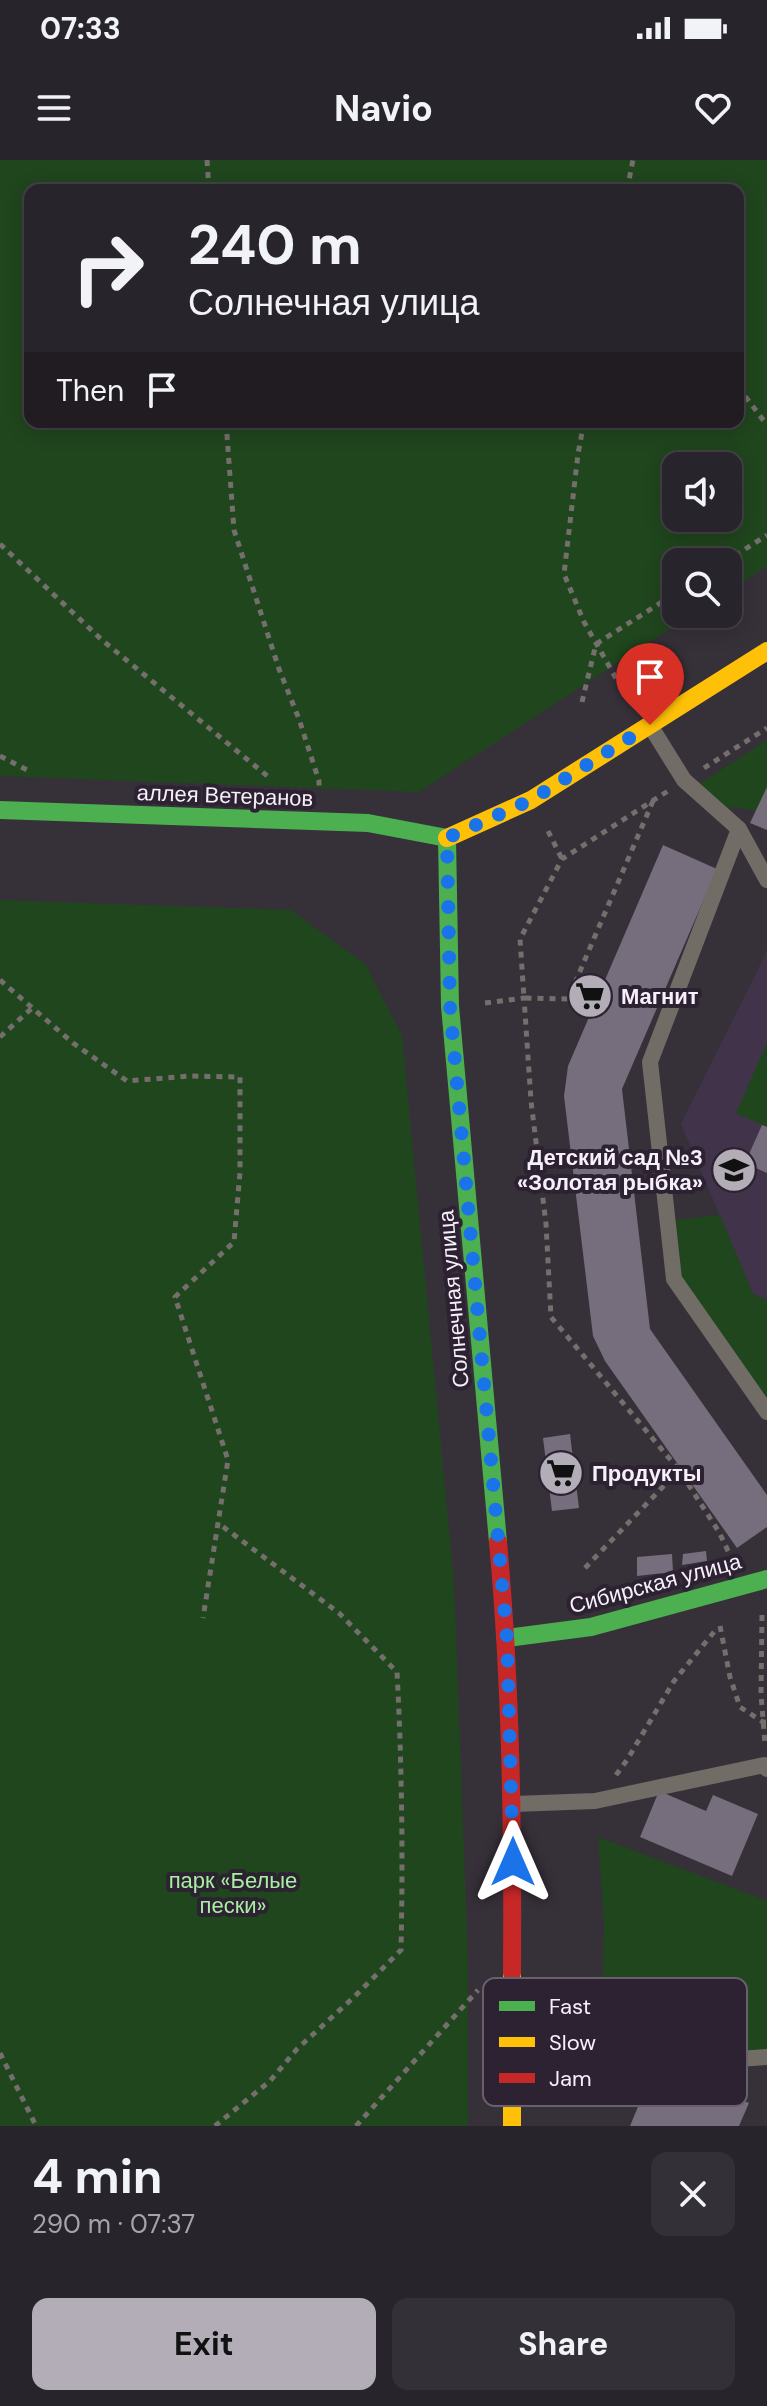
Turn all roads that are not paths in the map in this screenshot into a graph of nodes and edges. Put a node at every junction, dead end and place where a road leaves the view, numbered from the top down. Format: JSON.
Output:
{"nodes":[{"id":1,"x":767,"y":651,"type":"edge"},
{"id":2,"x":650,"y":725,"type":"junction"},
{"id":3,"x":0,"y":810,"type":"edge"},
{"id":4,"x":739,"y":829,"type":"junction"},
{"id":5,"x":447,"y":838,"type":"junction"},
{"id":6,"x":767,"y":880,"type":"edge"},
{"id":7,"x":767,"y":1412,"type":"edge"},
{"id":8,"x":766,"y":1579,"type":"edge"},
{"id":9,"x":507,"y":1638,"type":"junction"},
{"id":10,"x":765,"y":1767,"type":"edge"},
{"id":11,"x":513,"y":1804,"type":"junction"},
{"id":12,"x":514,"y":1978,"type":"edge"},
{"id":13,"x":767,"y":2057,"type":"edge"},
{"id":14,"x":747,"y":2058,"type":"edge"},
{"id":15,"x":513,"y":2106,"type":"edge"},
{"id":16,"x":512,"y":2126,"type":"edge"}],
"edges":[{"from":1,"to":2,"type":"street"},
{"from":2,"to":4,"type":"lane"},
{"from":2,"to":5,"type":"street"},
{"from":3,"to":5,"type":"street","name":"аллея Ветеранов"},
{"from":4,"to":6,"type":"lane"},
{"from":4,"to":7,"type":"lane"},
{"from":5,"to":9,"type":"street","name":"Солнечная улица"},
{"from":8,"to":9,"type":"street","name":"Сибирская улица"},
{"from":9,"to":11,"type":"street","name":"Солнечная улица"},
{"from":10,"to":11,"type":"lane"},
{"from":11,"to":12,"type":"street","name":"Солнечная улица"},
{"from":13,"to":14,"type":"lane"},
{"from":15,"to":16,"type":"street","name":"Солнечная улица"}]}
